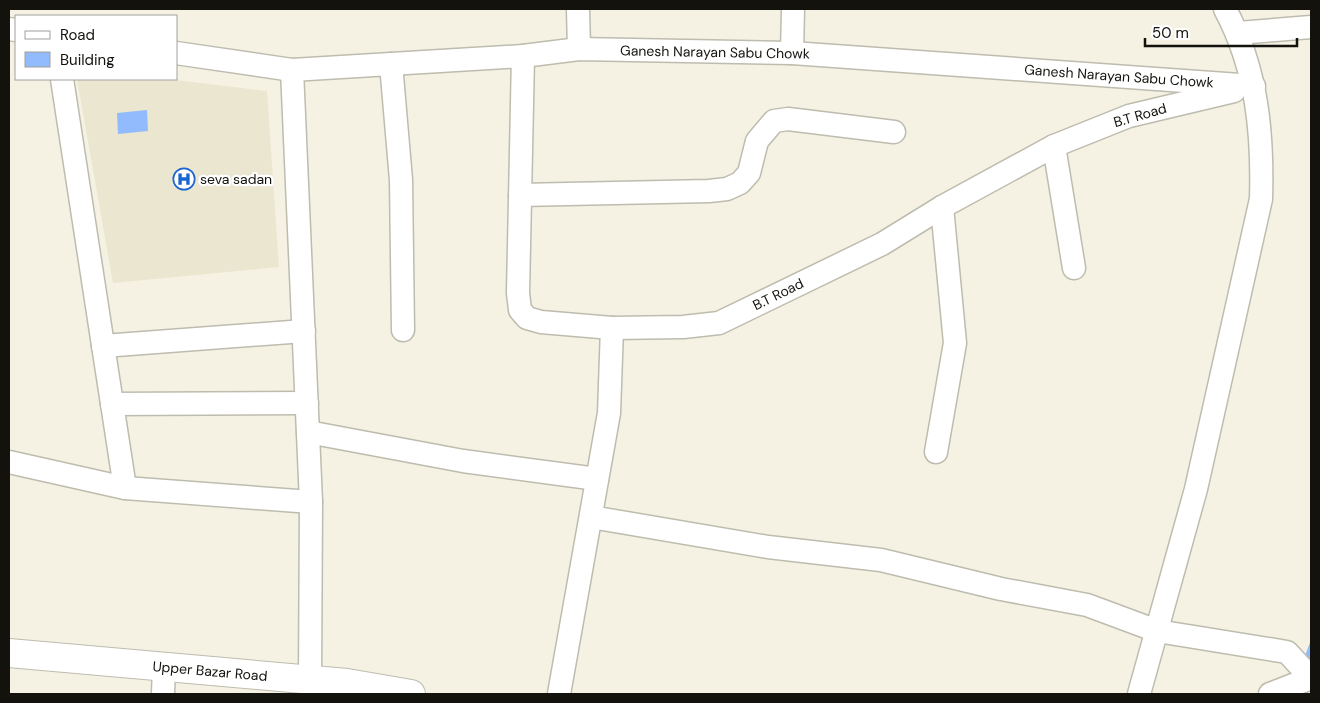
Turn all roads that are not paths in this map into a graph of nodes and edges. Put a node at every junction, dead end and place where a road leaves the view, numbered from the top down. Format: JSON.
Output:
{"nodes":[{"id":1,"x":578,"y":9,"type":"edge"},
{"id":2,"x":793,"y":9,"type":"edge"},
{"id":3,"x":1225,"y":9,"type":"edge"},
{"id":4,"x":1311,"y":27,"type":"edge"},
{"id":5,"x":1238,"y":33,"type":"junction"},
{"id":6,"x":579,"y":49,"type":"junction"},
{"id":7,"x":178,"y":53,"type":"edge"},
{"id":8,"x":792,"y":53,"type":"junction"},
{"id":9,"x":523,"y":56,"type":"junction"},
{"id":10,"x":392,"y":64,"type":"junction"},
{"id":11,"x":292,"y":70,"type":"junction"},
{"id":12,"x":62,"y":80,"type":"edge"},
{"id":13,"x":1254,"y":86,"type":"junction"},
{"id":14,"x":894,"y":132,"type":"dead end"},
{"id":15,"x":1054,"y":146,"type":"junction"},
{"id":16,"x":520,"y":195,"type":"junction"},
{"id":17,"x":942,"y":207,"type":"junction"},
{"id":18,"x":1074,"y":268,"type":"dead end"},
{"id":19,"x":612,"y":328,"type":"junction"},
{"id":20,"x":403,"y":330,"type":"dead end"},
{"id":21,"x":304,"y":331,"type":"junction"},
{"id":22,"x":103,"y":346,"type":"junction"},
{"id":23,"x":307,"y":403,"type":"junction"},
{"id":24,"x":112,"y":404,"type":"junction"},
{"id":25,"x":308,"y":432,"type":"junction"},
{"id":26,"x":936,"y":452,"type":"dead end"},
{"id":27,"x":9,"y":462,"type":"edge"},
{"id":28,"x":598,"y":479,"type":"junction"},
{"id":29,"x":125,"y":488,"type":"junction"},
{"id":30,"x":311,"y":502,"type":"junction"},
{"id":31,"x":591,"y":517,"type":"junction"},
{"id":32,"x":1157,"y":631,"type":"junction"},
{"id":33,"x":9,"y":653,"type":"edge"},
{"id":34,"x":164,"y":666,"type":"junction"},
{"id":35,"x":1311,"y":678,"type":"edge"},
{"id":36,"x":310,"y":680,"type":"junction"},
{"id":37,"x":163,"y":694,"type":"edge"},
{"id":38,"x":410,"y":694,"type":"edge"},
{"id":39,"x":559,"y":694,"type":"edge"},
{"id":40,"x":1139,"y":694,"type":"edge"},
{"id":41,"x":1270,"y":694,"type":"edge"}],
"edges":[{"from":1,"to":6,"type":"street"},
{"from":2,"to":8,"type":"street"},
{"from":3,"to":5,"type":"street"},
{"from":4,"to":5,"type":"street"},
{"from":5,"to":13,"type":"street"},
{"from":6,"to":8,"type":"street","name":"Ganesh Narayan Sabu Chowk"},
{"from":6,"to":9,"type":"street","name":"Ganesh Narayan Sabu Chowk"},
{"from":7,"to":11,"type":"street","name":"Ganesh Narayan Sabu Chowk"},
{"from":8,"to":13,"type":"street","name":"Ganesh Narayan Sabu Chowk"},
{"from":9,"to":10,"type":"street","name":"Ganesh Narayan Sabu Chowk"},
{"from":9,"to":16,"type":"street","name":"B.T Road"},
{"from":10,"to":11,"type":"street","name":"Ganesh Narayan Sabu Chowk"},
{"from":10,"to":20,"type":"street"},
{"from":11,"to":21,"type":"street"},
{"from":12,"to":22,"type":"street"},
{"from":13,"to":15,"type":"street","name":"B.T Road"},
{"from":13,"to":32,"type":"street"},
{"from":14,"to":16,"type":"street"},
{"from":15,"to":17,"type":"street","name":"B.T Road"},
{"from":15,"to":18,"type":"street"},
{"from":16,"to":19,"type":"street","name":"B.T Road"},
{"from":17,"to":19,"type":"street","name":"B.T Road"},
{"from":17,"to":26,"type":"street"},
{"from":19,"to":28,"type":"street"},
{"from":21,"to":22,"type":"street"},
{"from":21,"to":23,"type":"street"},
{"from":22,"to":24,"type":"street"},
{"from":23,"to":24,"type":"street"},
{"from":23,"to":25,"type":"street"},
{"from":24,"to":29,"type":"street"},
{"from":25,"to":28,"type":"street"},
{"from":25,"to":30,"type":"street"},
{"from":27,"to":29,"type":"street"},
{"from":28,"to":31,"type":"street"},
{"from":29,"to":30,"type":"street"},
{"from":30,"to":36,"type":"street"},
{"from":31,"to":32,"type":"street"},
{"from":31,"to":39,"type":"street"},
{"from":32,"to":35,"type":"street"},
{"from":32,"to":40,"type":"street"},
{"from":33,"to":34,"type":"street","name":"Upper Bazar Road"},
{"from":34,"to":36,"type":"street","name":"Upper Bazar Road"},
{"from":34,"to":37,"type":"street"},
{"from":35,"to":41,"type":"street"},
{"from":36,"to":38,"type":"street","name":"Upper Bazar Road"}]}
